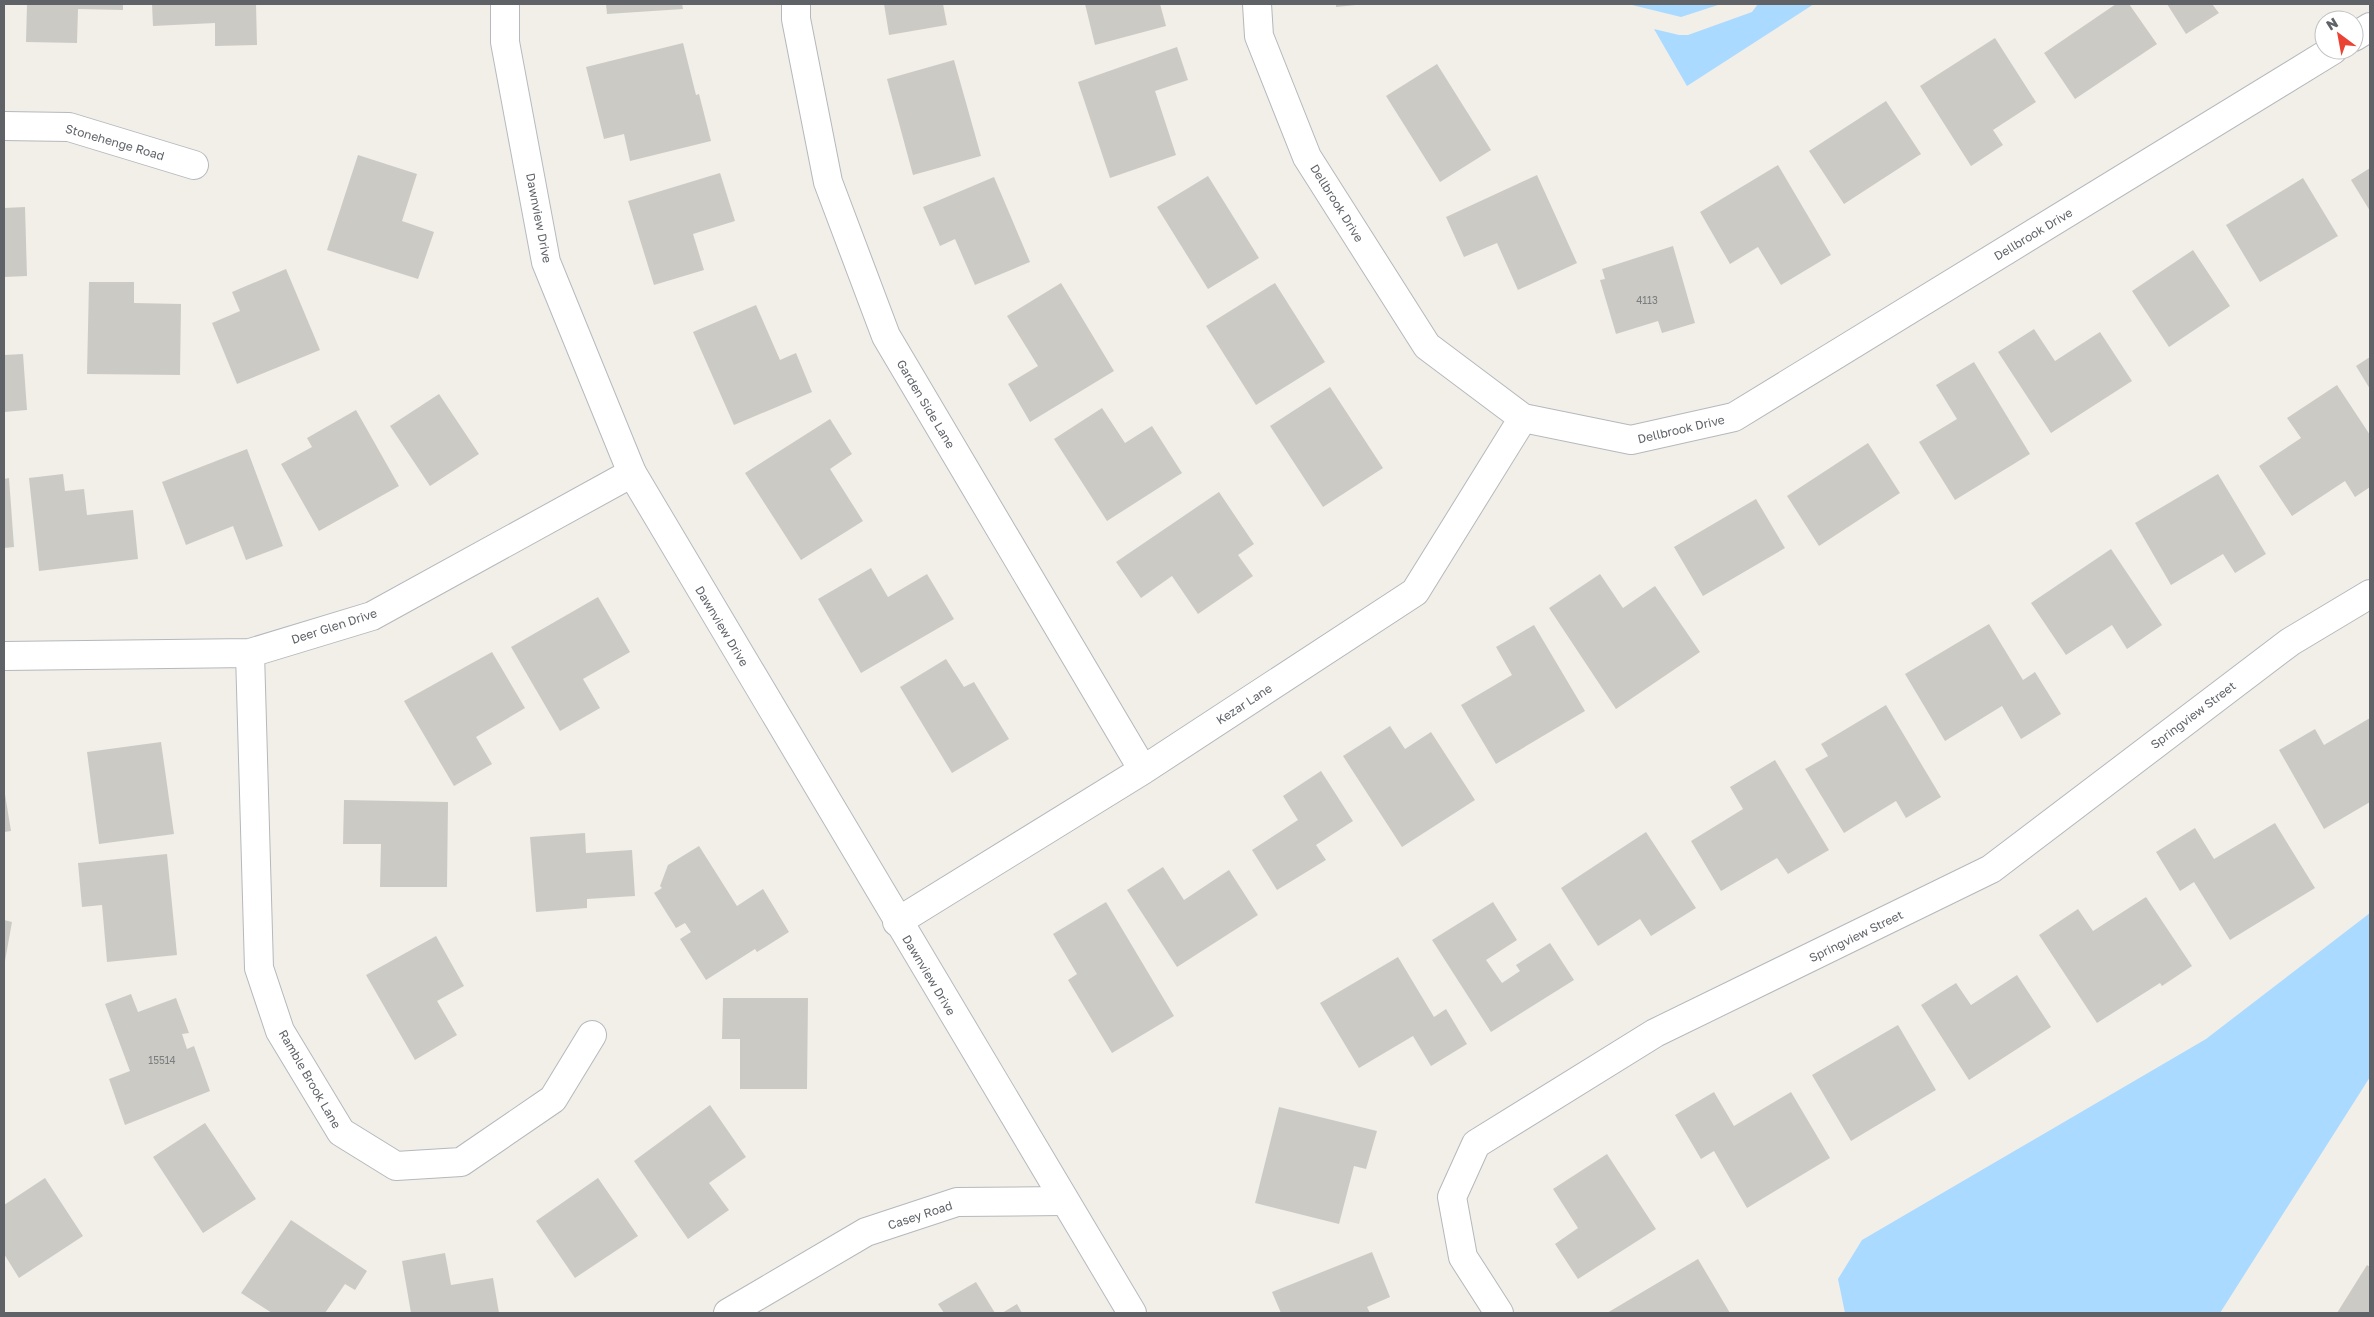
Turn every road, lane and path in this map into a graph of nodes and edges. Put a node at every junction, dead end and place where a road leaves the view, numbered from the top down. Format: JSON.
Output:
{"nodes":[{"id":1,"x":505,"y":4,"type":"edge"},
{"id":2,"x":796,"y":4,"type":"edge"},
{"id":3,"x":1257,"y":4,"type":"edge"},
{"id":4,"x":2317,"y":60,"type":"edge"},
{"id":5,"x":4,"y":126,"type":"edge"},
{"id":6,"x":194,"y":165,"type":"dead end"},
{"id":7,"x":1523,"y":418,"type":"junction"},
{"id":8,"x":632,"y":473,"type":"junction"},
{"id":9,"x":2370,"y":594,"type":"edge"},
{"id":10,"x":250,"y":653,"type":"junction"},
{"id":11,"x":4,"y":656,"type":"edge"},
{"id":12,"x":1143,"y":770,"type":"junction"},
{"id":13,"x":897,"y":922,"type":"junction"},
{"id":14,"x":592,"y":1035,"type":"dead end"},
{"id":15,"x":1063,"y":1201,"type":"junction"},
{"id":16,"x":728,"y":1313,"type":"edge"},
{"id":17,"x":1132,"y":1313,"type":"edge"},
{"id":18,"x":1499,"y":1313,"type":"edge"}],
"edges":[{"from":1,"to":8,"type":"street","name":"Dawnview Drive"},
{"from":2,"to":12,"type":"street","name":"Garden Side Lane"},
{"from":3,"to":7,"type":"street","name":"Dellbrook Drive"},
{"from":4,"to":7,"type":"street","name":"Dellbrook Drive"},
{"from":5,"to":6,"type":"street","name":"Stonehenge Road"},
{"from":7,"to":12,"type":"street","name":"Kezar Lane"},
{"from":8,"to":10,"type":"street","name":"Deer Glen Drive"},
{"from":8,"to":13,"type":"street","name":"Dawnview Drive"},
{"from":9,"to":18,"type":"street","name":"Springview Street"},
{"from":10,"to":11,"type":"street","name":"Deer Glen Drive"},
{"from":10,"to":14,"type":"street","name":"Ramble Brook Lane"},
{"from":12,"to":13,"type":"street","name":"Kezar Lane"},
{"from":13,"to":15,"type":"street","name":"Dawnview Drive"},
{"from":15,"to":16,"type":"street","name":"Casey Road"},
{"from":15,"to":17,"type":"street"}]}
